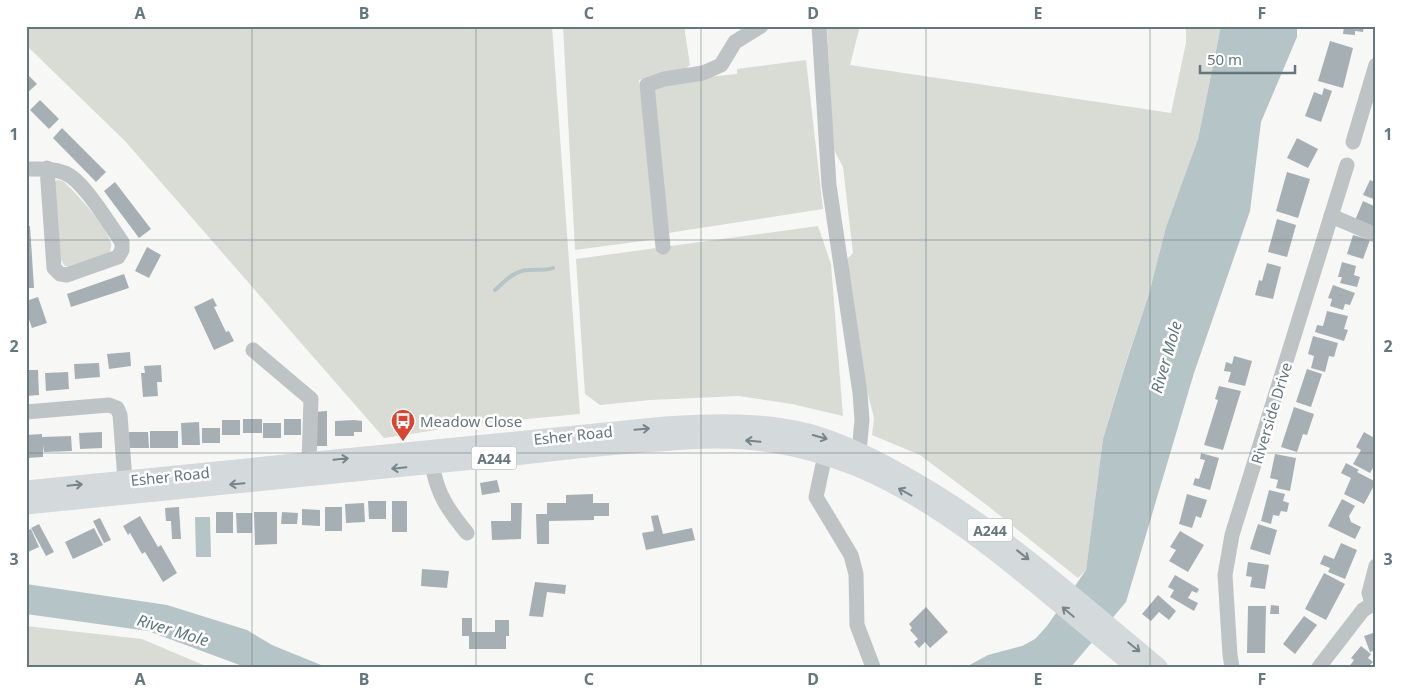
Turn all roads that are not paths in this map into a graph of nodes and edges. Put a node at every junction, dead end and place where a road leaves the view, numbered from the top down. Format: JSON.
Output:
{"nodes":[{"id":1,"x":761,"y":26,"type":"edge"},
{"id":2,"x":819,"y":26,"type":"edge"},
{"id":3,"x":1376,"y":65,"type":"edge"},
{"id":4,"x":1353,"y":142,"type":"dead end"},
{"id":5,"x":1347,"y":165,"type":"dead end"},
{"id":6,"x":47,"y":168,"type":"junction"},
{"id":7,"x":26,"y":169,"type":"edge"},
{"id":8,"x":1331,"y":216,"type":"junction"},
{"id":9,"x":1376,"y":235,"type":"edge"},
{"id":10,"x":663,"y":247,"type":"dead end"},
{"id":11,"x":253,"y":350,"type":"dead end"},
{"id":12,"x":26,"y":412,"type":"edge"},
{"id":13,"x":860,"y":452,"type":"junction"},
{"id":14,"x":824,"y":455,"type":"junction"},
{"id":15,"x":309,"y":462,"type":"junction"},
{"id":16,"x":432,"y":464,"type":"junction"},
{"id":17,"x":125,"y":480,"type":"junction"},
{"id":18,"x":26,"y":490,"type":"edge"},
{"id":19,"x":26,"y":505,"type":"edge"},
{"id":20,"x":467,"y":533,"type":"dead end"},
{"id":21,"x":1376,"y":566,"type":"edge"},
{"id":22,"x":1044,"y":581,"type":"junction"},
{"id":23,"x":1374,"y":603,"type":"edge"},
{"id":24,"x":1104,"y":632,"type":"junction"},
{"id":25,"x":873,"y":667,"type":"edge"},
{"id":26,"x":1136,"y":667,"type":"edge"},
{"id":27,"x":1158,"y":667,"type":"edge"},
{"id":28,"x":1232,"y":667,"type":"edge"},
{"id":29,"x":1319,"y":667,"type":"edge"}],
"edges":[{"from":1,"to":10,"type":"street"},
{"from":2,"to":13,"type":"street"},
{"from":3,"to":4,"type":"street"},
{"from":5,"to":8,"type":"street","name":"Riverside Drive"},
{"from":6,"to":6,"type":"street"},
{"from":6,"to":7,"type":"street"},
{"from":8,"to":9,"type":"street"},
{"from":8,"to":28,"type":"street","name":"Riverside Drive"},
{"from":11,"to":15,"type":"street"},
{"from":12,"to":17,"type":"street"},
{"from":15,"to":13,"type":"main road","name":"Esher Road","number":"A244","one_way":true},
{"from":13,"to":22,"type":"main road","name":"Esher Road","number":"A244","one_way":true},
{"from":14,"to":16,"type":"main road","name":"Esher Road","number":"A244","one_way":true},
{"from":22,"to":14,"type":"main road","name":"Esher Road","number":"A244","one_way":true},
{"from":14,"to":25,"type":"street"},
{"from":15,"to":17,"type":"main road","name":"Esher Road","number":"A244"},
{"from":16,"to":19,"type":"main road","name":"Esher Road","number":"A244","one_way":true},
{"from":16,"to":20,"type":"street"},
{"from":18,"to":17,"type":"main road","name":"Esher Road","number":"A244","one_way":true},
{"from":21,"to":23,"type":"street"},
{"from":22,"to":24,"type":"main road","number":"A244"},
{"from":23,"to":29,"type":"street"},
{"from":24,"to":26,"type":"main road","number":"A244"},
{"from":24,"to":27,"type":"main road","number":"A244","one_way":true}]}
